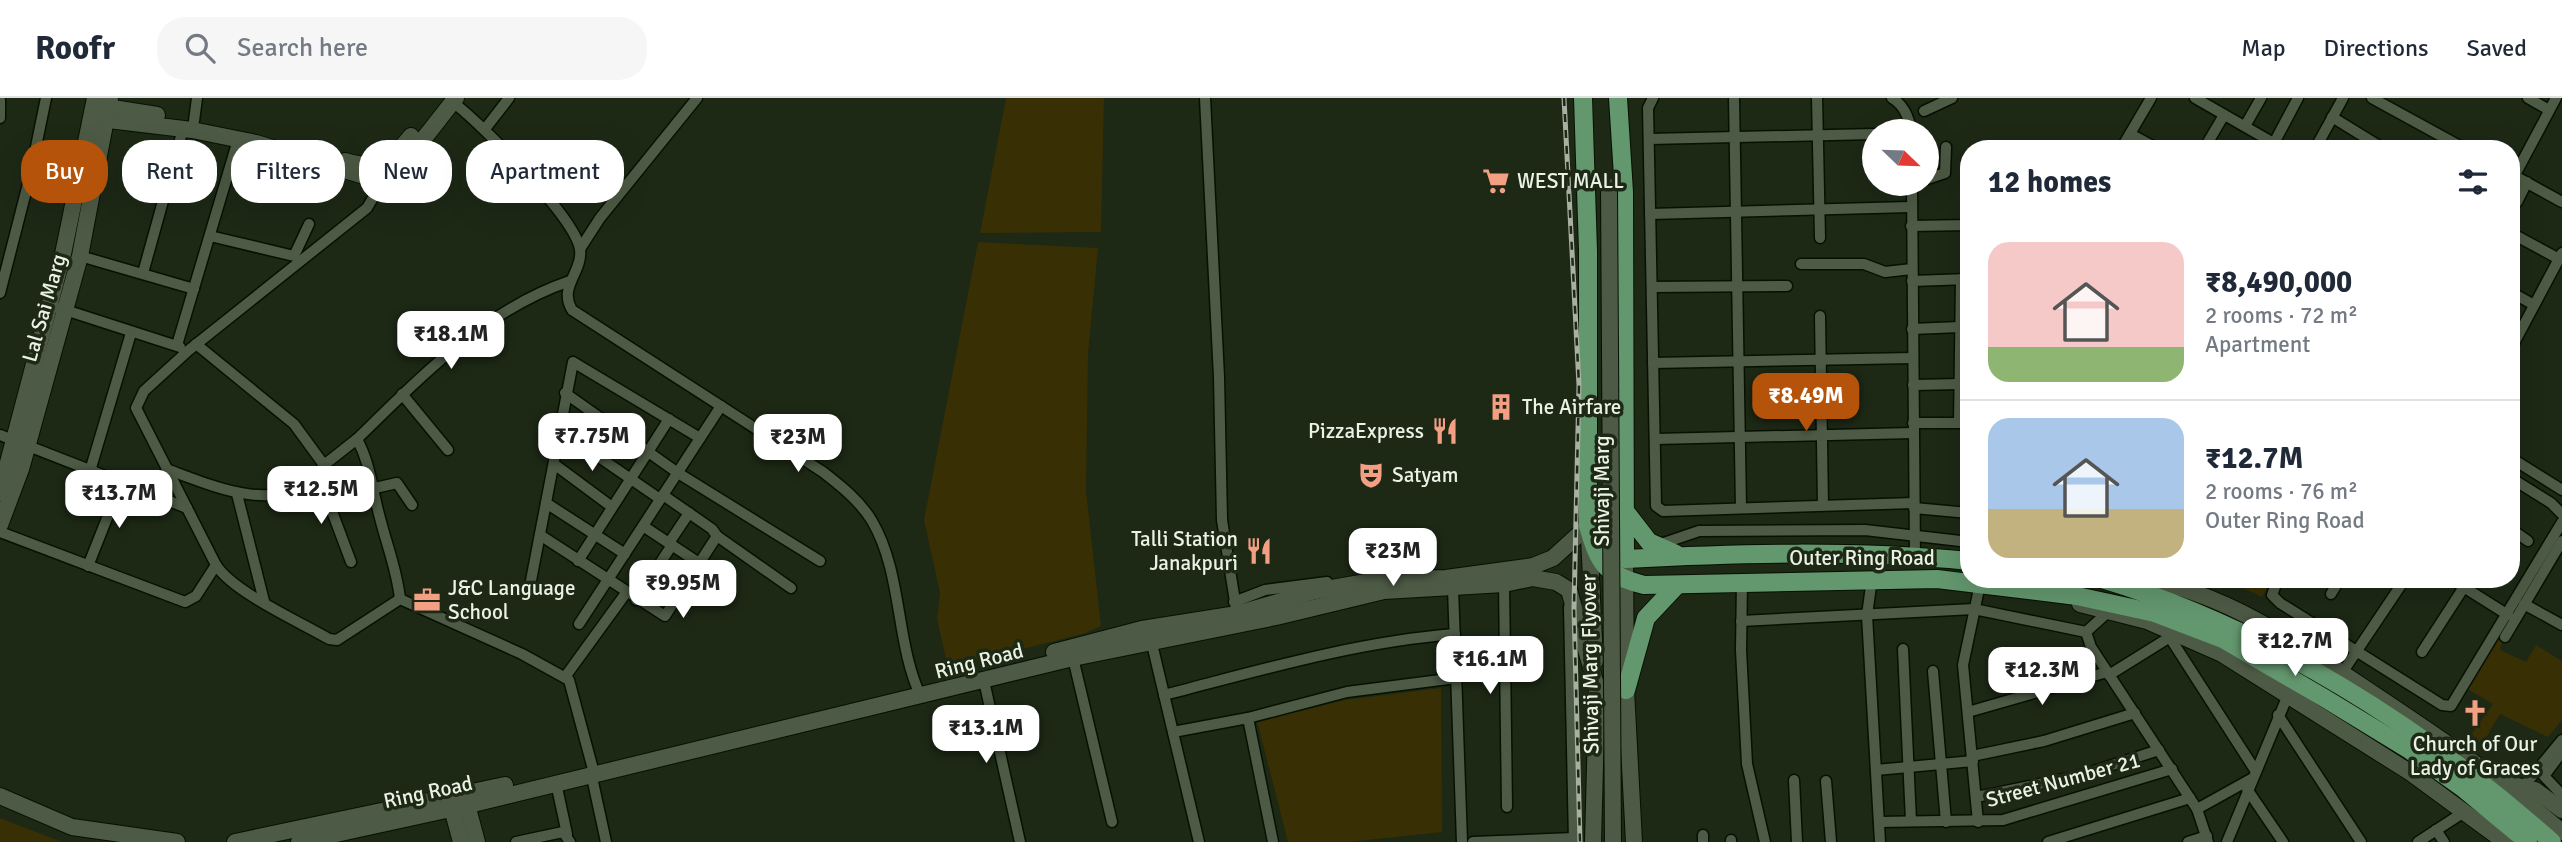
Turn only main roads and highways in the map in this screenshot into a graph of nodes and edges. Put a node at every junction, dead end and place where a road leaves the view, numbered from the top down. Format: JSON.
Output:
{"nodes":[{"id":1,"x":1583,"y":98,"type":"edge"},
{"id":2,"x":1618,"y":98,"type":"edge"},
{"id":3,"x":1625,"y":473,"type":"junction"},
{"id":4,"x":1589,"y":474,"type":"junction"},
{"id":5,"x":1625,"y":511,"type":"junction"},
{"id":6,"x":1686,"y":556,"type":"junction"},
{"id":7,"x":1625,"y":559,"type":"joint"},
{"id":8,"x":1960,"y":560,"type":"edge"},
{"id":9,"x":1625,"y":580,"type":"joint"},
{"id":10,"x":1960,"y":583,"type":"edge"},
{"id":11,"x":1677,"y":585,"type":"junction"},
{"id":12,"x":2006,"y":588,"type":"edge"},
{"id":13,"x":2131,"y":588,"type":"edge"},
{"id":14,"x":1626,"y":690,"type":"road end"},
{"id":15,"x":2508,"y":814,"type":"junction"},
{"id":16,"x":2528,"y":842,"type":"edge"},
{"id":17,"x":2552,"y":842,"type":"edge"}],
"edges":[{"from":1,"to":4,"type":"main road","name":"Shivaji Marg"},
{"from":2,"to":3,"type":"main road","name":"Shivaji Marg"},
{"from":3,"to":4,"type":"main road"},
{"from":3,"to":5,"type":"main road","name":"Shivaji Marg"},
{"from":4,"to":9,"type":"main road","name":"Shivaji Marg"},
{"from":5,"to":6,"type":"main road"},
{"from":5,"to":7,"type":"main road","name":"Shivaji Marg"},
{"from":6,"to":7,"type":"main road","name":"Outer Ring Road"},
{"from":6,"to":8,"type":"main road","name":"Outer Ring Road"},
{"from":9,"to":11,"type":"main road","name":"Outer Ring Road"},
{"from":10,"to":11,"type":"main road","name":"Outer Ring Road"},
{"from":11,"to":14,"type":"main road"},
{"from":12,"to":15,"type":"main road","name":"Outer Ring Road"},
{"from":13,"to":15,"type":"main road","name":"Outer Ring Road"},
{"from":15,"to":16,"type":"main road","name":"Outer Ring Road"},
{"from":15,"to":17,"type":"main road","name":"Outer Ring Road"}]}
